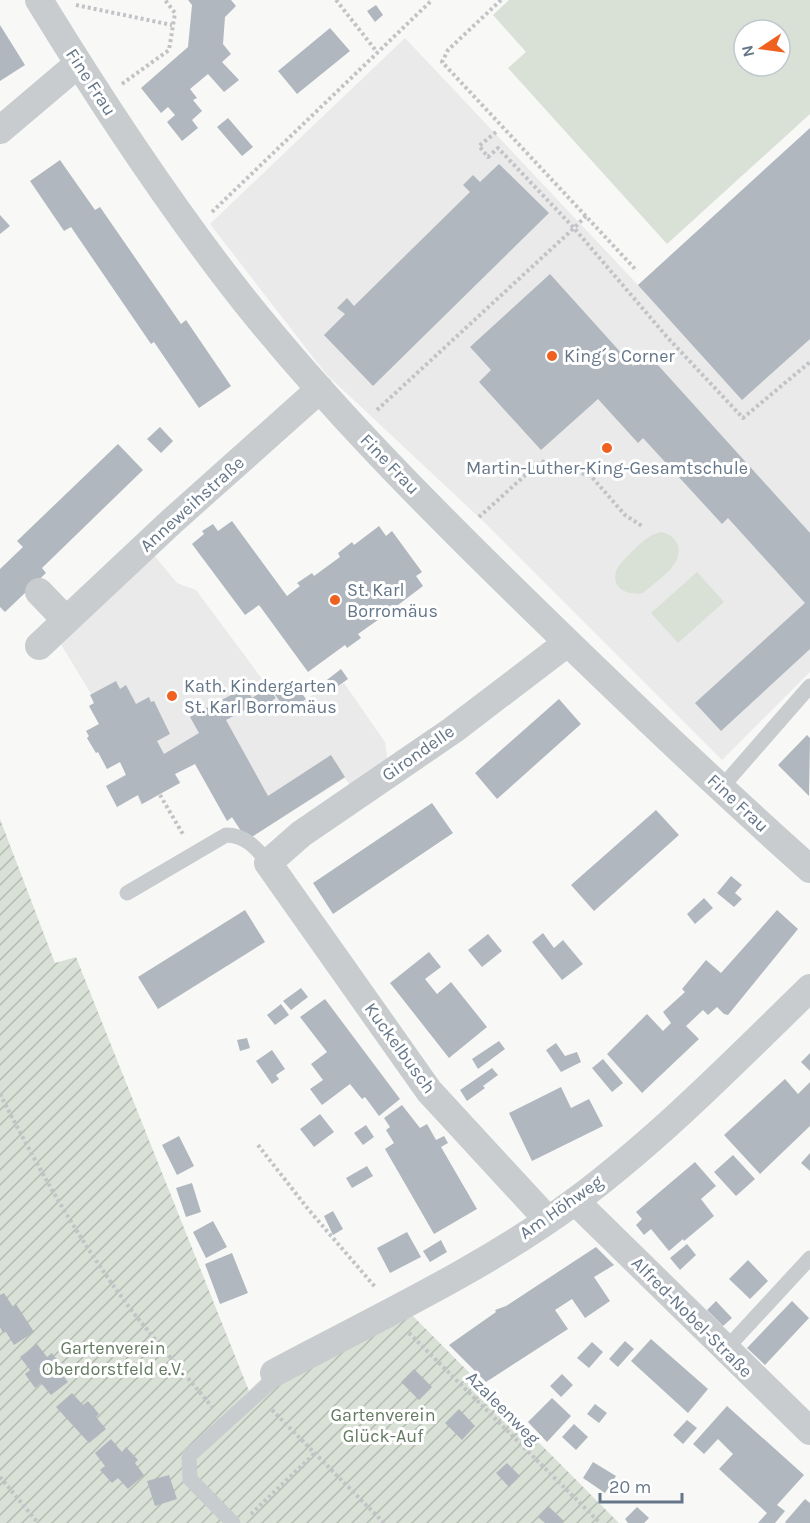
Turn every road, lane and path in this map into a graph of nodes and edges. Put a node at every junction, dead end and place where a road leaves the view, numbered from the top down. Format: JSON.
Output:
{"nodes":[{"id":1,"x":39,"y":0,"type":"edge"},
{"id":2,"x":165,"y":0,"type":"edge"},
{"id":3,"x":336,"y":0,"type":"edge"},
{"id":4,"x":432,"y":0,"type":"edge"},
{"id":5,"x":501,"y":0,"type":"edge"},
{"id":6,"x":69,"y":3,"type":"dead end"},
{"id":7,"x":172,"y":26,"type":"junction"},
{"id":8,"x":377,"y":52,"type":"junction"},
{"id":9,"x":78,"y":64,"type":"junction"},
{"id":10,"x":114,"y":90,"type":"dead end"},
{"id":11,"x":0,"y":130,"type":"edge"},
{"id":12,"x":496,"y":132,"type":"dead end"},
{"id":13,"x":586,"y":216,"type":"junction"},
{"id":14,"x":204,"y":220,"type":"dead end"},
{"id":15,"x":574,"y":228,"type":"junction"},
{"id":16,"x":637,"y":271,"type":"dead end"},
{"id":17,"x":810,"y":362,"type":"edge"},
{"id":18,"x":320,"y":389,"type":"junction"},
{"id":19,"x":357,"y":429,"type":"junction"},
{"id":20,"x":642,"y":526,"type":"dead end"},
{"id":21,"x":458,"y":535,"type":"junction"},
{"id":22,"x":39,"y":592,"type":"dead end"},
{"id":23,"x":66,"y":620,"type":"junction"},
{"id":24,"x":567,"y":643,"type":"junction"},
{"id":25,"x":39,"y":646,"type":"dead end"},
{"id":26,"x":810,"y":686,"type":"edge"},
{"id":27,"x":721,"y":788,"type":"junction"},
{"id":28,"x":160,"y":795,"type":"dead end"},
{"id":29,"x":194,"y":854,"type":"junction"},
{"id":30,"x":268,"y":863,"type":"junction"},
{"id":31,"x":810,"y":869,"type":"edge"},
{"id":32,"x":127,"y":893,"type":"dead end"},
{"id":33,"x":810,"y":988,"type":"edge"},
{"id":34,"x":0,"y":1094,"type":"edge"},
{"id":35,"x":258,"y":1145,"type":"dead end"},
{"id":36,"x":575,"y":1201,"type":"junction"},
{"id":37,"x":548,"y":1220,"type":"junction"},
{"id":38,"x":810,"y":1258,"type":"edge"},
{"id":39,"x":391,"y":1310,"type":"junction"},
{"id":40,"x":725,"y":1350,"type":"junction"},
{"id":41,"x":274,"y":1372,"type":"joint"},
{"id":42,"x":256,"y":1395,"type":"junction"},
{"id":43,"x":225,"y":1422,"type":"junction"},
{"id":44,"x":810,"y":1431,"type":"edge"},
{"id":45,"x":315,"y":1453,"type":"junction"},
{"id":46,"x":0,"y":1477,"type":"edge"},
{"id":47,"x":249,"y":1515,"type":"dead end"},
{"id":48,"x":38,"y":1523,"type":"edge"},
{"id":49,"x":233,"y":1523,"type":"edge"},
{"id":50,"x":384,"y":1523,"type":"edge"},
{"id":51,"x":600,"y":1523,"type":"edge"}],
"edges":[{"from":1,"to":9,"type":"street","name":"Fine Frau"},
{"from":2,"to":7,"type":"path"},
{"from":3,"to":8,"type":"path"},
{"from":4,"to":8,"type":"path"},
{"from":5,"to":13,"type":"path"},
{"from":6,"to":7,"type":"path"},
{"from":7,"to":10,"type":"path"},
{"from":8,"to":14,"type":"path"},
{"from":9,"to":11,"type":"street"},
{"from":9,"to":18,"type":"street","name":"Fine Frau"},
{"from":12,"to":15,"type":"path"},
{"from":13,"to":15,"type":"path"},
{"from":13,"to":16,"type":"path"},
{"from":15,"to":17,"type":"path"},
{"from":15,"to":19,"type":"path"},
{"from":18,"to":19,"type":"street","name":"Fine Frau"},
{"from":18,"to":23,"type":"street","name":"Anneweihstraße"},
{"from":19,"to":21,"type":"street","name":"Fine Frau"},
{"from":20,"to":21,"type":"path"},
{"from":21,"to":24,"type":"street","name":"Fine Frau"},
{"from":22,"to":23,"type":"street"},
{"from":23,"to":25,"type":"street","name":"Anneweihstraße"},
{"from":24,"to":27,"type":"street","name":"Fine Frau"},
{"from":24,"to":30,"type":"street","name":"Girondelle"},
{"from":26,"to":27,"type":"lane"},
{"from":27,"to":31,"type":"street","name":"Fine Frau"},
{"from":28,"to":29,"type":"path"},
{"from":29,"to":30,"type":"lane"},
{"from":29,"to":32,"type":"lane"},
{"from":30,"to":37,"type":"street","name":"Kuckelbusch"},
{"from":33,"to":36,"type":"street","name":"Am Höhweg"},
{"from":34,"to":43,"type":"path"},
{"from":35,"to":39,"type":"path","name":"Azaleenweg"},
{"from":36,"to":37,"type":"street","name":"Am Höhweg"},
{"from":36,"to":40,"type":"street","name":"Alfred-Nobel-Straße"},
{"from":37,"to":39,"type":"street","name":"Am Höhweg"},
{"from":38,"to":40,"type":"lane"},
{"from":39,"to":41,"type":"street","name":"Am Höhweg"},
{"from":39,"to":51,"type":"path","name":"Azaleenweg"},
{"from":40,"to":44,"type":"street","name":"Alfred-Nobel-Straße"},
{"from":41,"to":42,"type":"lane"},
{"from":42,"to":43,"type":"lane"},
{"from":42,"to":45,"type":"path"},
{"from":43,"to":49,"type":"lane"},
{"from":45,"to":47,"type":"path"},
{"from":45,"to":50,"type":"path"},
{"from":46,"to":48,"type":"path"}]}
